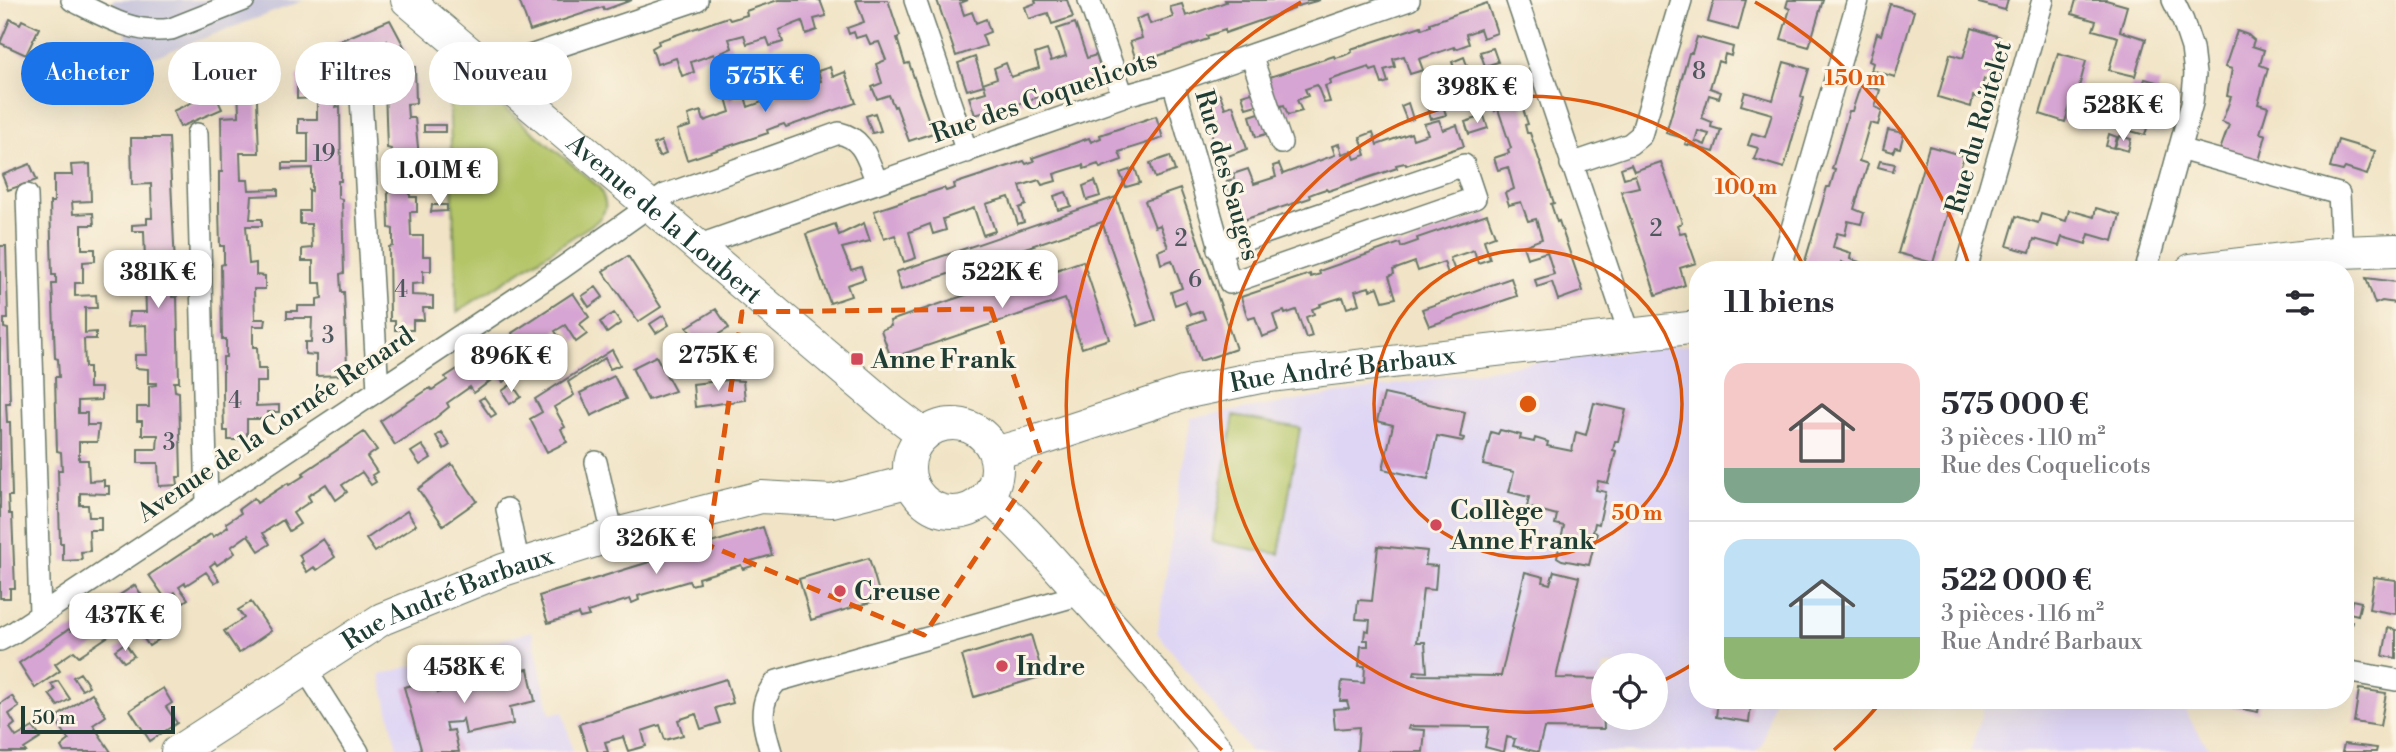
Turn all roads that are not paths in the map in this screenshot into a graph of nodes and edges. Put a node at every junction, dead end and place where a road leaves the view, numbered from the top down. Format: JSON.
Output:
{"nodes":[{"id":1,"x":72,"y":0,"type":"edge"},
{"id":2,"x":244,"y":0,"type":"edge"},
{"id":3,"x":407,"y":0,"type":"edge"},
{"id":4,"x":696,"y":0,"type":"edge"},
{"id":5,"x":915,"y":0,"type":"edge"},
{"id":6,"x":1089,"y":0,"type":"edge"},
{"id":7,"x":1409,"y":0,"type":"edge"},
{"id":8,"x":1517,"y":0,"type":"edge"},
{"id":9,"x":1681,"y":0,"type":"edge"},
{"id":10,"x":1858,"y":0,"type":"edge"},
{"id":11,"x":2043,"y":0,"type":"edge"},
{"id":12,"x":2173,"y":0,"type":"edge"},
{"id":13,"x":456,"y":42,"type":"edge"},
{"id":14,"x":568,"y":42,"type":"edge"},
{"id":15,"x":1251,"y":55,"type":"junction"},
{"id":16,"x":1173,"y":82,"type":"junction"},
{"id":17,"x":1123,"y":96,"type":"junction"},
{"id":18,"x":361,"y":105,"type":"edge"},
{"id":19,"x":531,"y":105,"type":"edge"},
{"id":20,"x":197,"y":134,"type":"dead end"},
{"id":21,"x":1281,"y":143,"type":"dead end"},
{"id":22,"x":2179,"y":149,"type":"junction"},
{"id":23,"x":967,"y":152,"type":"junction"},
{"id":24,"x":1571,"y":164,"type":"junction"},
{"id":25,"x":877,"y":182,"type":"junction"},
{"id":26,"x":27,"y":195,"type":"dead end"},
{"id":27,"x":1349,"y":204,"type":"junction"},
{"id":28,"x":649,"y":205,"type":"junction"},
{"id":29,"x":1362,"y":238,"type":"junction"},
{"id":30,"x":697,"y":246,"type":"junction"},
{"id":31,"x":1219,"y":249,"type":"junction"},
{"id":32,"x":2396,"y":250,"type":"edge"},
{"id":33,"x":2342,"y":252,"type":"junction"},
{"id":34,"x":1783,"y":261,"type":"edge"},
{"id":35,"x":1969,"y":261,"type":"edge"},
{"id":36,"x":2148,"y":261,"type":"edge"},
{"id":37,"x":2284,"y":261,"type":"edge"},
{"id":38,"x":1689,"y":328,"type":"edge"},
{"id":39,"x":1630,"y":335,"type":"junction"},
{"id":40,"x":377,"y":390,"type":"junction"},
{"id":41,"x":924,"y":435,"type":"junction"},
{"id":42,"x":995,"y":453,"type":"junction"},
{"id":43,"x":596,"y":462,"type":"dead end"},
{"id":44,"x":911,"y":481,"type":"junction"},
{"id":45,"x":987,"y":496,"type":"junction"},
{"id":46,"x":207,"y":503,"type":"junction"},
{"id":47,"x":507,"y":509,"type":"dead end"},
{"id":48,"x":613,"y":535,"type":"junction"},
{"id":49,"x":519,"y":565,"type":"junction"},
{"id":50,"x":1082,"y":594,"type":"junction"},
{"id":51,"x":40,"y":614,"type":"junction"},
{"id":52,"x":0,"y":640,"type":"edge"},
{"id":53,"x":304,"y":667,"type":"junction"},
{"id":54,"x":2354,"y":673,"type":"edge"},
{"id":55,"x":2396,"y":680,"type":"edge"},
{"id":56,"x":177,"y":752,"type":"edge"},
{"id":57,"x":358,"y":752,"type":"edge"},
{"id":58,"x":771,"y":752,"type":"edge"},
{"id":59,"x":1218,"y":752,"type":"edge"}],
"edges":[{"from":1,"to":2,"type":"street"},
{"from":3,"to":13,"type":"street","name":"Avenue de la Loubert"},
{"from":4,"to":14,"type":"street"},
{"from":5,"to":23,"type":"street"},
{"from":6,"to":17,"type":"street"},
{"from":7,"to":15,"type":"street","name":"Rue des Coquelicots"},
{"from":8,"to":24,"type":"street"},
{"from":9,"to":24,"type":"street"},
{"from":10,"to":34,"type":"street"},
{"from":11,"to":35,"type":"street","name":"Rue du Roitelet"},
{"from":12,"to":22,"type":"street"},
{"from":15,"to":16,"type":"street","name":"Rue des Coquelicots"},
{"from":15,"to":21,"type":"street"},
{"from":16,"to":17,"type":"street","name":"Rue des Coquelicots"},
{"from":16,"to":31,"type":"street","name":"Rue des Sauges"},
{"from":17,"to":23,"type":"street","name":"Rue des Coquelicots"},
{"from":18,"to":40,"type":"street"},
{"from":19,"to":28,"type":"street","name":"Avenue de la Loubert"},
{"from":20,"to":46,"type":"street"},
{"from":22,"to":33,"type":"street"},
{"from":22,"to":36,"type":"street"},
{"from":23,"to":25,"type":"street","name":"Rue des Coquelicots"},
{"from":24,"to":39,"type":"street"},
{"from":25,"to":28,"type":"street","name":"Avenue de la Cornée Renard"},
{"from":25,"to":30,"type":"street","name":"Rue des Coquelicots"},
{"from":26,"to":51,"type":"street"},
{"from":27,"to":29,"type":"street"},
{"from":27,"to":29,"type":"street"},
{"from":27,"to":31,"type":"street"},
{"from":28,"to":30,"type":"street","name":"Avenue de la Loubert"},
{"from":28,"to":40,"type":"street","name":"Avenue de la Cornée Renard"},
{"from":29,"to":31,"type":"street","name":"Rue des Sauges"},
{"from":30,"to":41,"type":"street","name":"Avenue de la Loubert"},
{"from":32,"to":33,"type":"street"},
{"from":33,"to":37,"type":"street"},
{"from":38,"to":39,"type":"street","name":"Rue André Barbaux"},
{"from":39,"to":42,"type":"street","name":"Rue André Barbaux"},
{"from":40,"to":46,"type":"street","name":"Avenue de la Cornée Renard"},
{"from":41,"to":42,"type":"street"},
{"from":41,"to":44,"type":"street"},
{"from":42,"to":45,"type":"street"},
{"from":43,"to":48,"type":"street"},
{"from":44,"to":45,"type":"street"},
{"from":44,"to":48,"type":"street","name":"Rue André Barbaux"},
{"from":45,"to":50,"type":"street"},
{"from":46,"to":51,"type":"street","name":"Avenue de la Cornée Renard"},
{"from":47,"to":49,"type":"street"},
{"from":48,"to":49,"type":"street","name":"Rue André Barbaux"},
{"from":49,"to":53,"type":"street","name":"Rue André Barbaux"},
{"from":50,"to":58,"type":"street"},
{"from":50,"to":59,"type":"street"},
{"from":51,"to":52,"type":"street","name":"Avenue de la Cornée Renard"},
{"from":53,"to":56,"type":"street","name":"Rue André Barbaux"},
{"from":53,"to":57,"type":"street"},
{"from":54,"to":55,"type":"street"}]}
